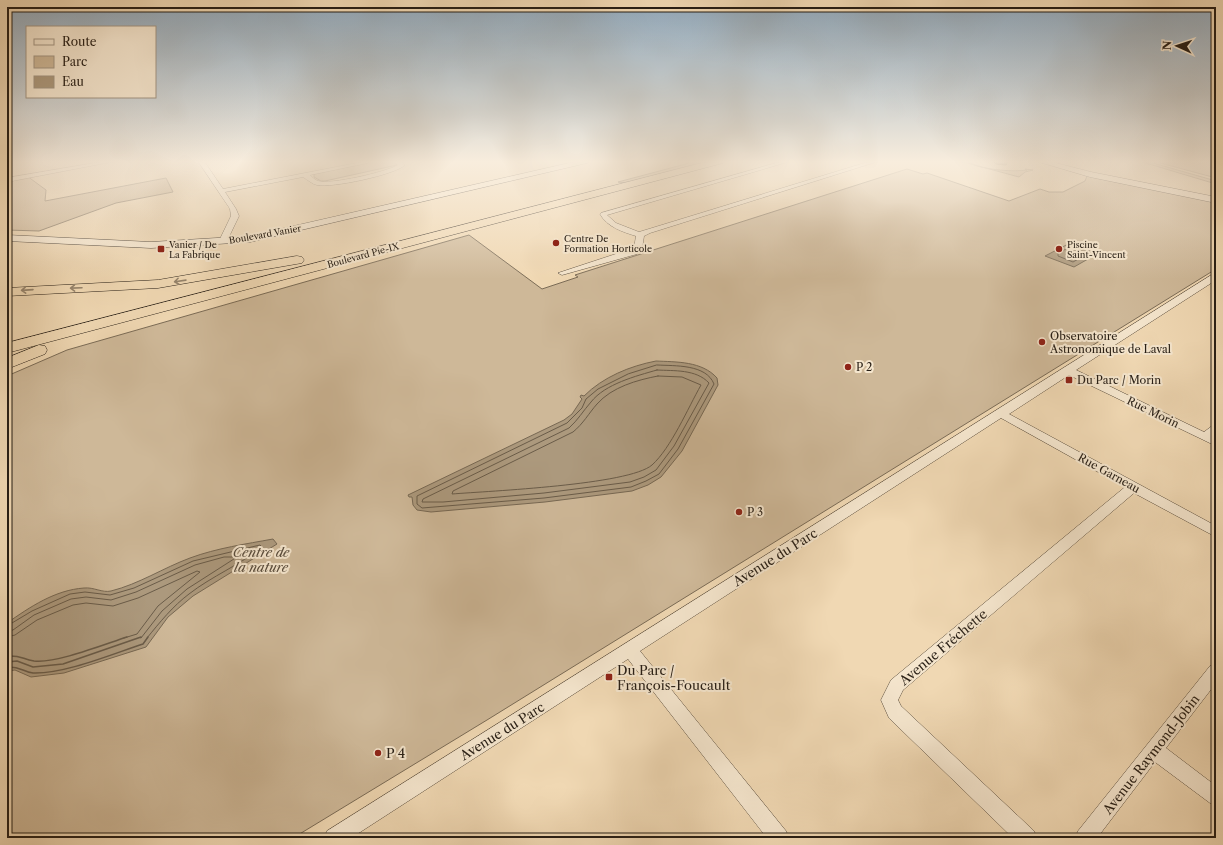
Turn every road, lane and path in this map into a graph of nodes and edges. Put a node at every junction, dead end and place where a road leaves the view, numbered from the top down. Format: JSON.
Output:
{"nodes":[{"id":1,"x":228,"y":200,"type":"edge"},
{"id":2,"x":394,"y":200,"type":"edge"},
{"id":3,"x":418,"y":200,"type":"edge"},
{"id":4,"x":536,"y":200,"type":"edge"},
{"id":5,"x":569,"y":200,"type":"edge"},
{"id":6,"x":646,"y":200,"type":"edge"},
{"id":7,"x":746,"y":200,"type":"edge"},
{"id":8,"x":7,"y":232,"type":"edge"},
{"id":9,"x":640,"y":235,"type":"junction"},
{"id":10,"x":7,"y":238,"type":"edge"},
{"id":11,"x":224,"y":238,"type":"junction"},
{"id":12,"x":320,"y":256,"type":"junction"},
{"id":13,"x":562,"y":273,"type":"dead end"},
{"id":14,"x":1216,"y":276,"type":"edge"},
{"id":15,"x":7,"y":292,"type":"edge"},
{"id":16,"x":152,"y":310,"type":"junction"},
{"id":17,"x":7,"y":339,"type":"edge"},
{"id":18,"x":7,"y":348,"type":"edge"},
{"id":19,"x":7,"y":364,"type":"edge"},
{"id":20,"x":1070,"y":371,"type":"junction"},
{"id":21,"x":1002,"y":414,"type":"junction"},
{"id":22,"x":1216,"y":427,"type":"edge"},
{"id":23,"x":1205,"y":437,"type":"junction"},
{"id":24,"x":1216,"y":442,"type":"edge"},
{"id":25,"x":1134,"y":486,"type":"junction"},
{"id":26,"x":1216,"y":532,"type":"edge"},
{"id":27,"x":630,"y":650,"type":"junction"},
{"id":28,"x":1216,"y":671,"type":"edge"},
{"id":29,"x":1154,"y":750,"type":"junction"},
{"id":30,"x":1216,"y":797,"type":"edge"},
{"id":31,"x":334,"y":838,"type":"edge"},
{"id":32,"x":779,"y":838,"type":"edge"},
{"id":33,"x":1027,"y":838,"type":"edge"},
{"id":34,"x":1085,"y":838,"type":"edge"}],
"edges":[{"from":1,"to":11,"type":"street"},
{"from":2,"to":11,"type":"street","name":"Boulevard Vanier"},
{"from":3,"to":11,"type":"street","name":"Boulevard Vanier"},
{"from":4,"to":12,"type":"highway","name":"Boulevard Pie-IX"},
{"from":5,"to":16,"type":"highway","name":"Boulevard Pie-IX"},
{"from":6,"to":9,"type":"street"},
{"from":7,"to":9,"type":"street"},
{"from":8,"to":11,"type":"street","name":"Boulevard Vanier"},
{"from":9,"to":13,"type":"street"},
{"from":10,"to":11,"type":"street","name":"Boulevard Vanier"},
{"from":12,"to":15,"type":"highway","one_way":true},
{"from":12,"to":17,"type":"highway","name":"Boulevard Pie-IX"},
{"from":14,"to":20,"type":"street","name":"Avenue du Parc"},
{"from":16,"to":18,"type":"highway","name":"Boulevard Pie-IX"},
{"from":16,"to":19,"type":"highway"},
{"from":20,"to":21,"type":"street","name":"Avenue du Parc"},
{"from":20,"to":23,"type":"street","name":"Rue Morin"},
{"from":21,"to":25,"type":"street","name":"Rue Garneau"},
{"from":21,"to":27,"type":"street","name":"Avenue du Parc"},
{"from":22,"to":23,"type":"street"},
{"from":23,"to":24,"type":"street","name":"Rue Morin"},
{"from":25,"to":26,"type":"street","name":"Rue Garneau"},
{"from":25,"to":33,"type":"street","name":"Avenue Fréchette"},
{"from":27,"to":31,"type":"street","name":"Avenue du Parc"},
{"from":27,"to":32,"type":"street"},
{"from":28,"to":29,"type":"street","name":"Avenue Raymond-Jobin"},
{"from":29,"to":30,"type":"street"},
{"from":29,"to":34,"type":"street","name":"Avenue Raymond-Jobin"}]}
